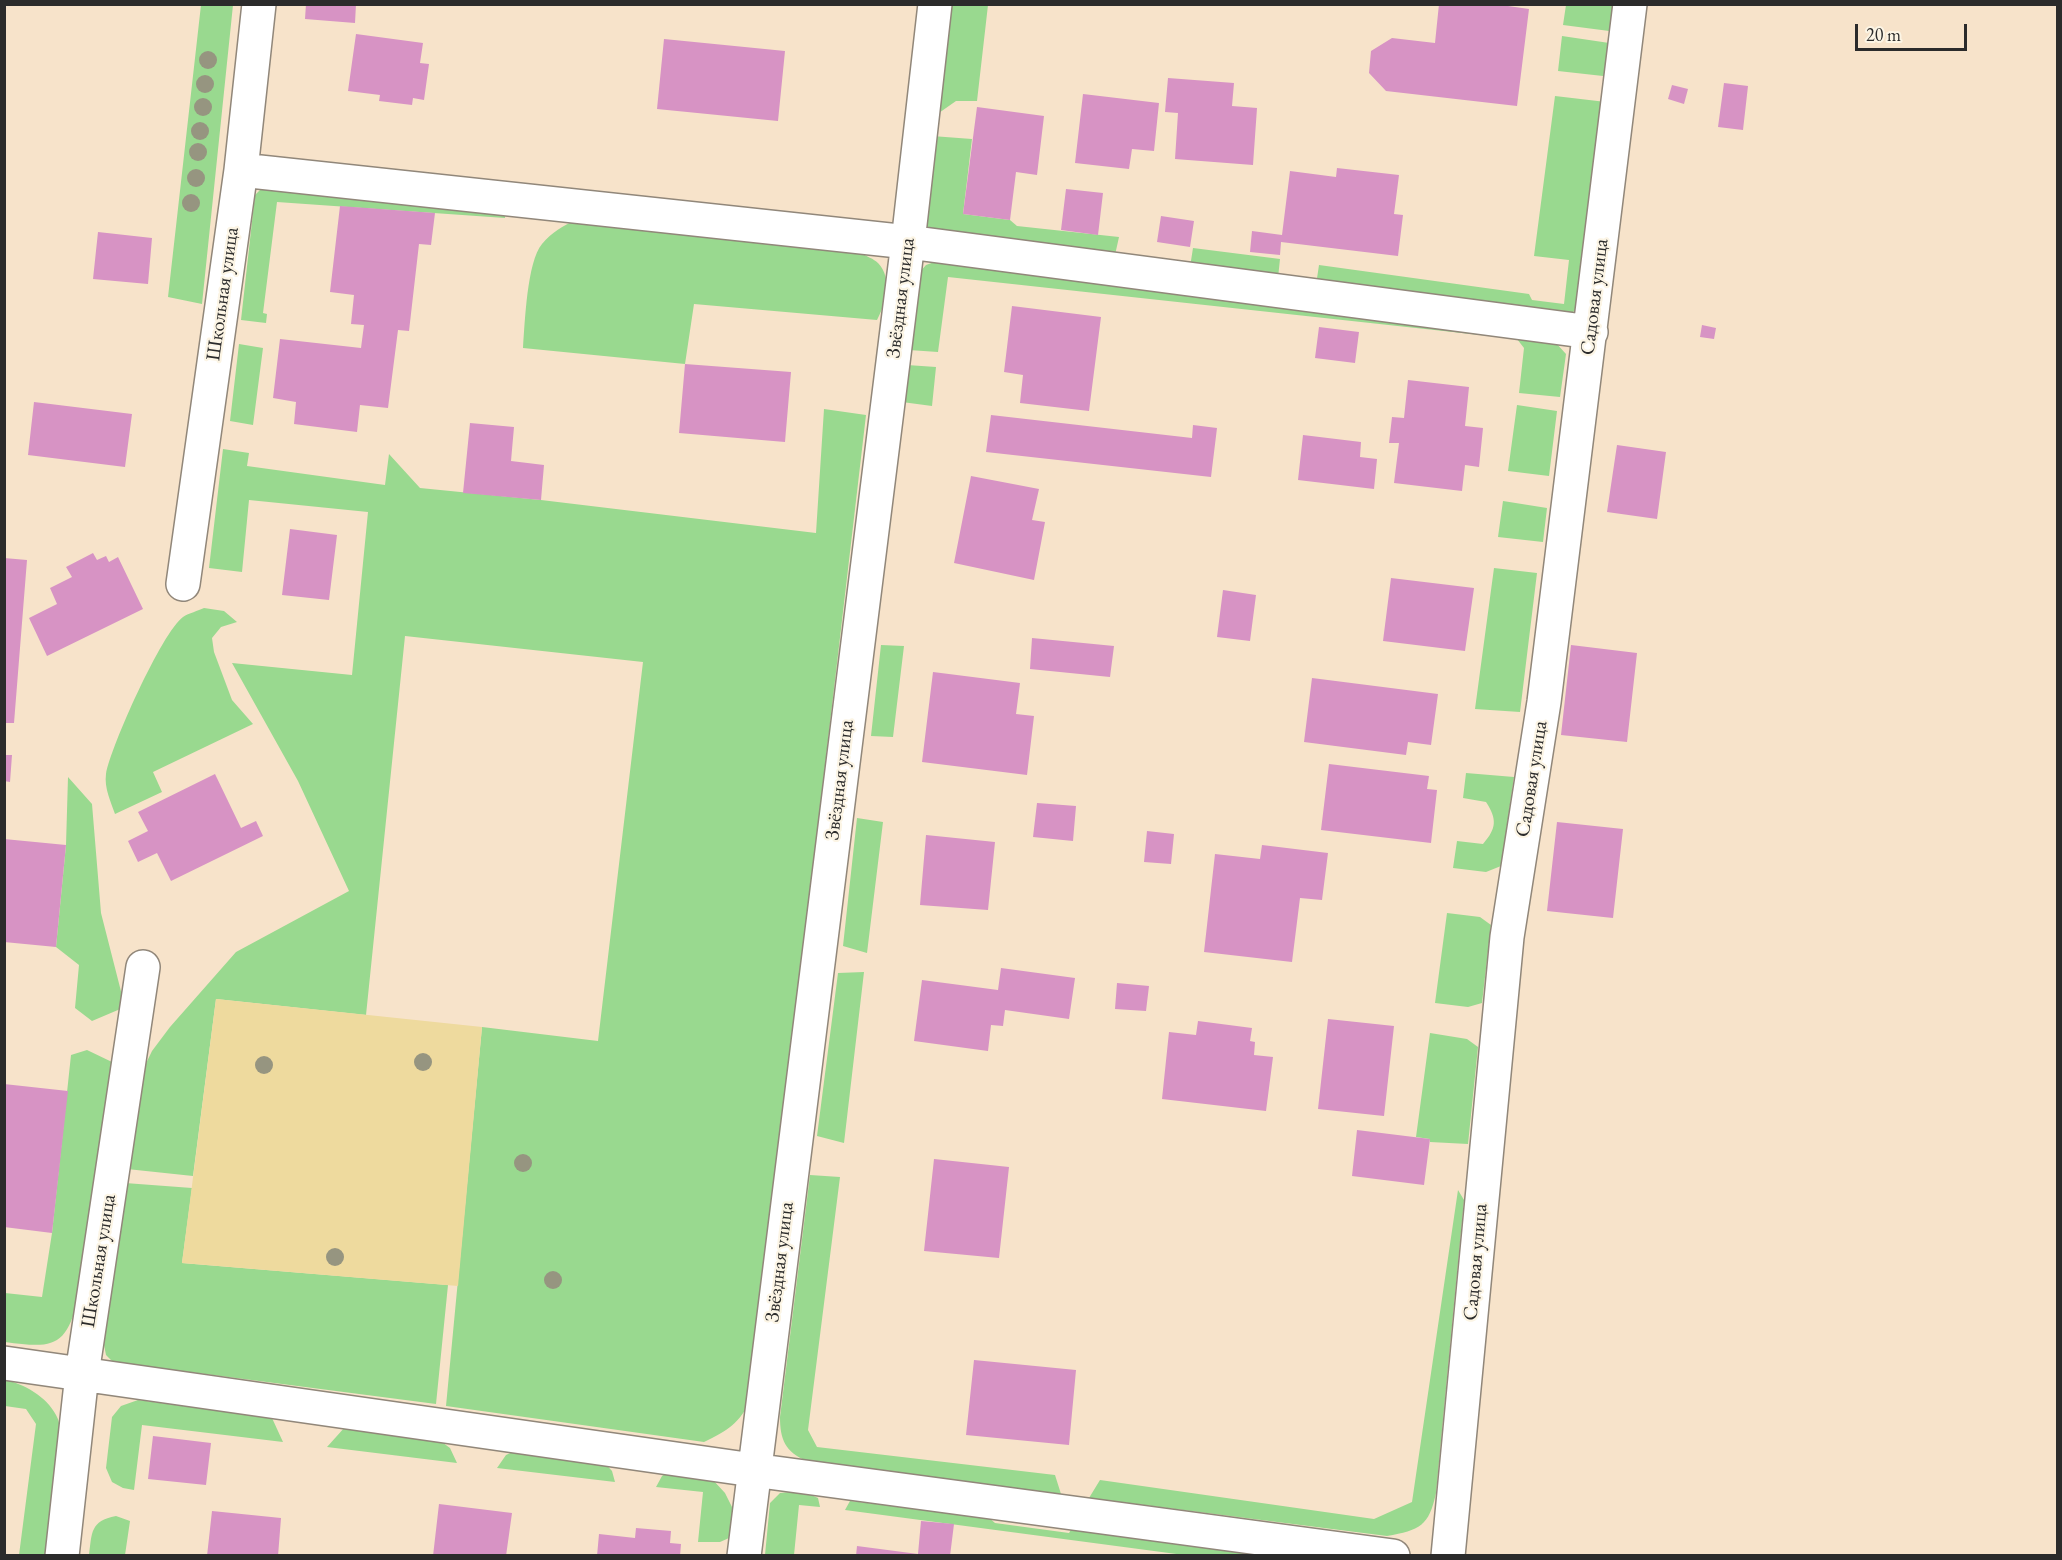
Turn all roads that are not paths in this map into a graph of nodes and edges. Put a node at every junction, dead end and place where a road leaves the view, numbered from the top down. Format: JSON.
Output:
{"nodes":[{"id":1,"x":259,"y":4,"type":"edge"},
{"id":2,"x":935,"y":4,"type":"edge"},
{"id":3,"x":1630,"y":4,"type":"edge"},
{"id":4,"x":241,"y":170,"type":"junction"},
{"id":5,"x":908,"y":242,"type":"junction"},
{"id":6,"x":1591,"y":332,"type":"junction"},
{"id":7,"x":183,"y":584,"type":"dead end"},
{"id":8,"x":143,"y":967,"type":"dead end"},
{"id":9,"x":4,"y":1363,"type":"edge"},
{"id":10,"x":82,"y":1374,"type":"junction"},
{"id":11,"x":753,"y":1470,"type":"junction"},
{"id":12,"x":62,"y":1556,"type":"edge"},
{"id":13,"x":744,"y":1556,"type":"edge"},
{"id":14,"x":1393,"y":1556,"type":"edge"},
{"id":15,"x":1448,"y":1556,"type":"edge"}],
"edges":[{"from":1,"to":4,"type":"street","name":"Школьная улица"},
{"from":2,"to":5,"type":"street","name":"Звёздная улица"},
{"from":3,"to":6,"type":"street","name":"Садовая улица"},
{"from":4,"to":5,"type":"street"},
{"from":4,"to":7,"type":"street","name":"Школьная улица"},
{"from":5,"to":6,"type":"street"},
{"from":5,"to":11,"type":"street","name":"Звёздная улица"},
{"from":6,"to":15,"type":"street","name":"Садовая улица"},
{"from":8,"to":10,"type":"street","name":"Школьная улица"},
{"from":9,"to":10,"type":"street"},
{"from":10,"to":11,"type":"street"},
{"from":10,"to":12,"type":"street","name":"Школьная улица"},
{"from":11,"to":13,"type":"street","name":"Звёздная улица"},
{"from":11,"to":14,"type":"street"}]}
